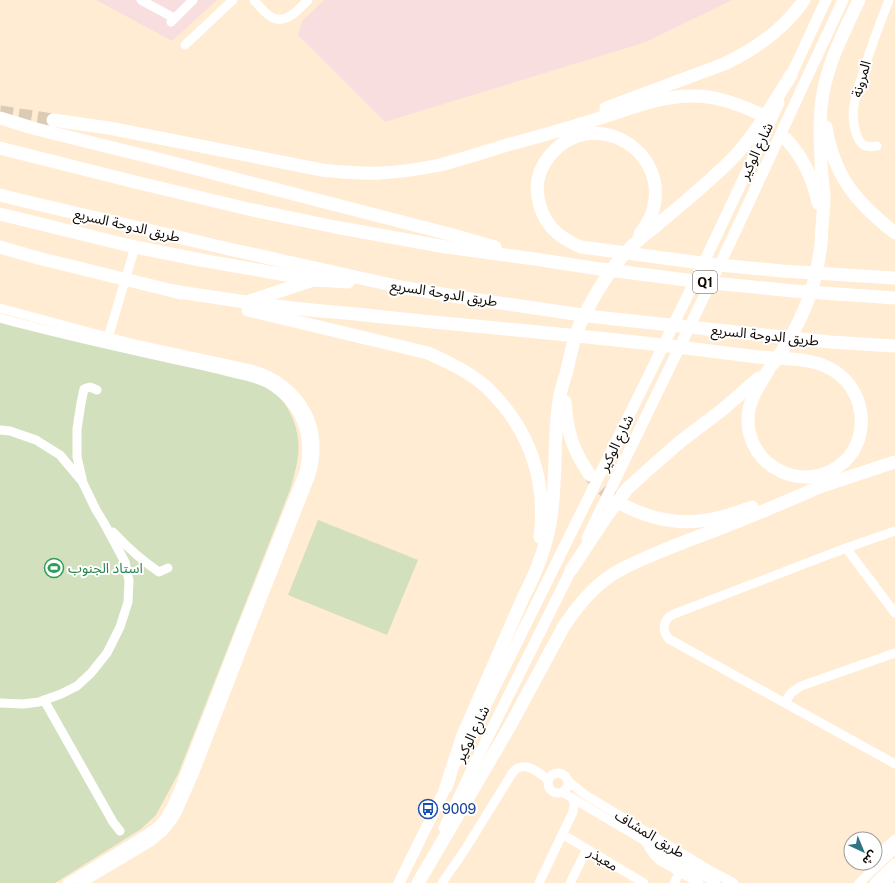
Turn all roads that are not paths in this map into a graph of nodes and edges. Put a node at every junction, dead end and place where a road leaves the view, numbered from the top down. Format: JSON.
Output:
{"nodes":[{"id":1,"x":141,"y":0,"type":"edge"},
{"id":2,"x":193,"y":0,"type":"edge"},
{"id":3,"x":233,"y":0,"type":"edge"},
{"id":4,"x":254,"y":0,"type":"edge"},
{"id":5,"x":308,"y":0,"type":"edge"},
{"id":6,"x":804,"y":0,"type":"edge"},
{"id":7,"x":826,"y":0,"type":"edge"},
{"id":8,"x":843,"y":0,"type":"edge"},
{"id":9,"x":859,"y":0,"type":"edge"},
{"id":10,"x":889,"y":0,"type":"edge"},
{"id":11,"x":185,"y":45,"type":"dead end"},
{"id":12,"x":790,"y":75,"type":"junction"},
{"id":13,"x":823,"y":94,"type":"junction"},
{"id":14,"x":758,"y":113,"type":"dead end"},
{"id":15,"x":0,"y":118,"type":"edge"},
{"id":16,"x":53,"y":120,"type":"tunnel mouth"},
{"id":17,"x":786,"y":139,"type":"dead end"},
{"id":18,"x":510,"y":144,"type":"junction"},
{"id":19,"x":877,"y":146,"type":"dead end"},
{"id":20,"x":0,"y":148,"type":"edge"},
{"id":21,"x":0,"y":194,"type":"edge"},
{"id":22,"x":0,"y":214,"type":"edge"},
{"id":23,"x":822,"y":227,"type":"junction"},
{"id":24,"x":895,"y":233,"type":"edge"},
{"id":25,"x":631,"y":246,"type":"junction"},
{"id":26,"x":0,"y":247,"type":"edge"},
{"id":27,"x":135,"y":247,"type":"junction"},
{"id":28,"x":535,"y":259,"type":"junction"},
{"id":29,"x":895,"y":278,"type":"edge"},
{"id":30,"x":125,"y":279,"type":"junction"},
{"id":31,"x":315,"y":280,"type":"junction"},
{"id":32,"x":401,"y":287,"type":"junction"},
{"id":33,"x":173,"y":291,"type":"junction"},
{"id":34,"x":895,"y":298,"type":"edge"},
{"id":35,"x":247,"y":302,"type":"junction"},
{"id":36,"x":0,"y":308,"type":"edge"},
{"id":37,"x":0,"y":318,"type":"edge"},
{"id":38,"x":107,"y":341,"type":"junction"},
{"id":39,"x":895,"y":346,"type":"edge"},
{"id":40,"x":771,"y":366,"type":"junction"},
{"id":41,"x":567,"y":369,"type":"junction"},
{"id":42,"x":97,"y":390,"type":"dead end"},
{"id":43,"x":0,"y":430,"type":"edge"},
{"id":44,"x":895,"y":462,"type":"edge"},
{"id":45,"x":590,"y":475,"type":"tunnel mouth"},
{"id":46,"x":84,"y":483,"type":"junction"},
{"id":47,"x":826,"y":484,"type":"junction"},
{"id":48,"x":623,"y":505,"type":"tunnel mouth"},
{"id":49,"x":104,"y":523,"type":"junction"},
{"id":50,"x":895,"y":531,"type":"edge"},
{"id":51,"x":846,"y":548,"type":"junction"},
{"id":52,"x":168,"y":568,"type":"dead end"},
{"id":53,"x":571,"y":570,"type":"junction"},
{"id":54,"x":522,"y":598,"type":"junction"},
{"id":55,"x":895,"y":613,"type":"edge"},
{"id":56,"x":895,"y":653,"type":"edge"},
{"id":57,"x":44,"y":700,"type":"junction"},
{"id":58,"x":785,"y":702,"type":"junction"},
{"id":59,"x":0,"y":703,"type":"edge"},
{"id":60,"x":895,"y":764,"type":"edge"},
{"id":61,"x":548,"y":780,"type":"junction"},
{"id":62,"x":568,"y":781,"type":"junction"},
{"id":63,"x":446,"y":787,"type":"junction"},
{"id":64,"x":562,"y":792,"type":"junction"},
{"id":65,"x":573,"y":798,"type":"junction"},
{"id":66,"x":573,"y":812,"type":"junction"},
{"id":67,"x":624,"y":828,"type":"junction"},
{"id":68,"x":120,"y":831,"type":"dead end"},
{"id":69,"x":562,"y":834,"type":"junction"},
{"id":70,"x":895,"y":838,"type":"edge"},
{"id":71,"x":644,"y":840,"type":"junction"},
{"id":72,"x":587,"y":849,"type":"junction"},
{"id":73,"x":883,"y":849,"type":"edge"},
{"id":74,"x":895,"y":849,"type":"edge"},
{"id":75,"x":895,"y":863,"type":"edge"},
{"id":76,"x":868,"y":871,"type":"edge"},
{"id":77,"x":895,"y":874,"type":"edge"},
{"id":78,"x":867,"y":876,"type":"junction"},
{"id":79,"x":683,"y":877,"type":"edge"},
{"id":80,"x":67,"y":883,"type":"edge"},
{"id":81,"x":82,"y":883,"type":"edge"},
{"id":82,"x":399,"y":883,"type":"edge"},
{"id":83,"x":418,"y":883,"type":"edge"},
{"id":84,"x":442,"y":883,"type":"edge"},
{"id":85,"x":539,"y":883,"type":"edge"},
{"id":86,"x":570,"y":883,"type":"edge"},
{"id":87,"x":644,"y":883,"type":"edge"},
{"id":88,"x":674,"y":883,"type":"edge"},
{"id":89,"x":699,"y":883,"type":"edge"},
{"id":90,"x":716,"y":883,"type":"edge"},
{"id":91,"x":734,"y":883,"type":"edge"},
{"id":92,"x":859,"y":883,"type":"edge"},
{"id":93,"x":874,"y":883,"type":"edge"},
{"id":94,"x":886,"y":883,"type":"edge"}],
"edges":[{"from":1,"to":2,"type":"street"},
{"from":3,"to":11,"type":"street"},
{"from":4,"to":5,"type":"street"},
{"from":6,"to":18,"type":"highway"},
{"from":7,"to":12,"type":"main road","name":"شارع الوكير"},
{"from":8,"to":53,"type":"main road","name":"شارع الوكير"},
{"from":9,"to":13,"type":"highway"},
{"from":10,"to":19,"type":"street","name":"المرونة"},
{"from":12,"to":25,"type":"highway"},
{"from":12,"to":63,"type":"main road","name":"شارع الوكير"},
{"from":13,"to":23,"type":"highway"},
{"from":13,"to":24,"type":"highway"},
{"from":14,"to":18,"type":"highway"},
{"from":15,"to":28,"type":"highway"},
{"from":16,"to":18,"type":"highway"},
{"from":17,"to":23,"type":"highway"},
{"from":20,"to":28,"type":"highway"},
{"from":21,"to":32,"type":"highway","name":"طريق الدوحة السريع"},
{"from":22,"to":27,"type":"highway"},
{"from":23,"to":40,"type":"highway"},
{"from":25,"to":29,"type":"highway"},
{"from":25,"to":41,"type":"highway"},
{"from":26,"to":30,"type":"highway"},
{"from":27,"to":30,"type":"street"},
{"from":27,"to":31,"type":"highway"},
{"from":28,"to":34,"type":"highway","number":"Q1"},
{"from":30,"to":33,"type":"highway"},
{"from":30,"to":38,"type":"street"},
{"from":31,"to":32,"type":"highway"},
{"from":31,"to":35,"type":"highway"},
{"from":32,"to":39,"type":"highway","name":"طريق الدوحة السريع"},
{"from":33,"to":35,"type":"highway"},
{"from":33,"to":54,"type":"highway"},
{"from":35,"to":40,"type":"highway"},
{"from":36,"to":38,"type":"street"},
{"from":37,"to":38,"type":"street"},
{"from":38,"to":80,"type":"street"},
{"from":38,"to":81,"type":"street"},
{"from":40,"to":53,"type":"highway"},
{"from":41,"to":45,"type":"highway"},
{"from":41,"to":54,"type":"highway"},
{"from":42,"to":46,"type":"street"},
{"from":43,"to":46,"type":"street"},
{"from":44,"to":47,"type":"highway"},
{"from":46,"to":49,"type":"street"},
{"from":47,"to":48,"type":"highway"},
{"from":47,"to":83,"type":"highway"},
{"from":49,"to":52,"type":"street"},
{"from":49,"to":57,"type":"street"},
{"from":50,"to":51,"type":"street"},
{"from":51,"to":55,"type":"street"},
{"from":51,"to":58,"type":"street"},
{"from":53,"to":83,"type":"main road","name":"شارع الوكير"},
{"from":54,"to":63,"type":"highway"},
{"from":56,"to":58,"type":"street"},
{"from":57,"to":59,"type":"street"},
{"from":57,"to":68,"type":"street"},
{"from":58,"to":60,"type":"street"},
{"from":61,"to":62,"type":"street"},
{"from":61,"to":64,"type":"street"},
{"from":61,"to":84,"type":"street"},
{"from":62,"to":64,"type":"street"},
{"from":62,"to":91,"type":"street","name":"طريق المشاف"},
{"from":63,"to":82,"type":"main road","name":"شارع الوكير"},
{"from":64,"to":65,"type":"street","name":"طريق المشاف"},
{"from":65,"to":66,"type":"street"},
{"from":65,"to":67,"type":"street","name":"طريق المشاف"},
{"from":66,"to":67,"type":"street"},
{"from":66,"to":69,"type":"street"},
{"from":67,"to":71,"type":"street","name":"طريق المشاف"},
{"from":69,"to":72,"type":"street","name":"معيذر"},
{"from":69,"to":85,"type":"street"},
{"from":70,"to":73,"type":"street"},
{"from":71,"to":79,"type":"street","name":"طريق المشاف"},
{"from":71,"to":90,"type":"street","name":"طريق المشاف"},
{"from":72,"to":86,"type":"street"},
{"from":72,"to":87,"type":"street","name":"معيذر"},
{"from":74,"to":78,"type":"street"},
{"from":75,"to":93,"type":"street"},
{"from":76,"to":78,"type":"street"},
{"from":77,"to":94,"type":"street"},
{"from":78,"to":92,"type":"street"},
{"from":79,"to":88,"type":"street"},
{"from":79,"to":89,"type":"street","name":"طريق المشاف"}]}
